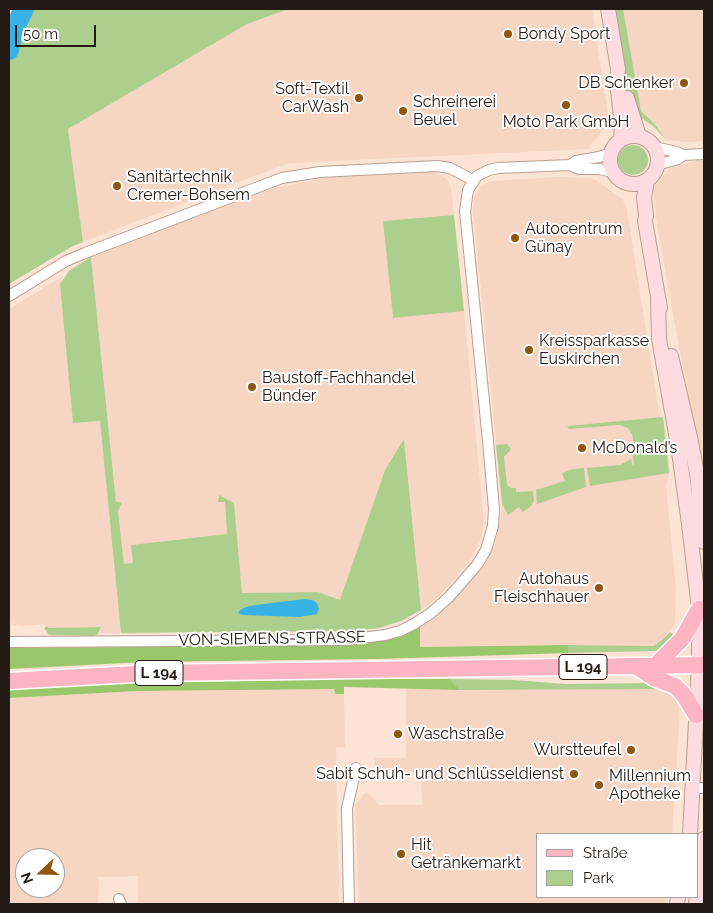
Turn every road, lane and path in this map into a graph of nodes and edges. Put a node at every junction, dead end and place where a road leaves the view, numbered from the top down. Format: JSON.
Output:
{"nodes":[{"id":1,"x":608,"y":9,"type":"edge"},
{"id":2,"x":618,"y":69,"type":"junction"},
{"id":3,"x":639,"y":136,"type":"junction"},
{"id":4,"x":621,"y":140,"type":"junction"},
{"id":5,"x":654,"y":147,"type":"junction"},
{"id":6,"x":611,"y":153,"type":"junction"},
{"id":7,"x":704,"y":154,"type":"edge"},
{"id":8,"x":683,"y":155,"type":"junction"},
{"id":9,"x":570,"y":165,"type":"junction"},
{"id":10,"x":657,"y":165,"type":"junction"},
{"id":11,"x":613,"y":172,"type":"junction"},
{"id":12,"x":473,"y":180,"type":"junction"},
{"id":13,"x":646,"y":180,"type":"junction"},
{"id":14,"x":626,"y":182,"type":"junction"},
{"id":15,"x":645,"y":221,"type":"junction"},
{"id":16,"x":9,"y":296,"type":"edge"},
{"id":17,"x":658,"y":300,"type":"junction"},
{"id":18,"x":702,"y":489,"type":"edge"},
{"id":19,"x":704,"y":542,"type":"edge"},
{"id":20,"x":699,"y":609,"type":"junction"},
{"id":21,"x":9,"y":642,"type":"edge"},
{"id":22,"x":656,"y":665,"type":"junction"},
{"id":23,"x":702,"y":665,"type":"edge"},
{"id":24,"x":635,"y":666,"type":"junction"},
{"id":25,"x":9,"y":680,"type":"edge"},
{"id":26,"x":696,"y":714,"type":"junction"},
{"id":27,"x":356,"y":768,"type":"dead end"},
{"id":28,"x":698,"y":788,"type":"edge"},
{"id":29,"x":690,"y":833,"type":"edge"},
{"id":30,"x":704,"y":839,"type":"edge"},
{"id":31,"x":698,"y":888,"type":"edge"},
{"id":32,"x":349,"y":904,"type":"edge"}],
"edges":[{"from":1,"to":2,"type":"street"},
{"from":2,"to":3,"type":"street"},
{"from":2,"to":4,"type":"street"},
{"from":3,"to":4,"type":"street"},
{"from":3,"to":5,"type":"street"},
{"from":4,"to":6,"type":"street"},
{"from":5,"to":8,"type":"street"},
{"from":5,"to":10,"type":"street"},
{"from":6,"to":9,"type":"street"},
{"from":6,"to":11,"type":"street"},
{"from":7,"to":8,"type":"street"},
{"from":8,"to":10,"type":"street"},
{"from":9,"to":11,"type":"street"},
{"from":9,"to":12,"type":"street"},
{"from":10,"to":13,"type":"street"},
{"from":11,"to":14,"type":"street"},
{"from":12,"to":16,"type":"street"},
{"from":12,"to":21,"type":"street","name":"VON-SIEMENS-STRASSE"},
{"from":13,"to":14,"type":"street"},
{"from":13,"to":15,"type":"street"},
{"from":14,"to":15,"type":"street"},
{"from":15,"to":17,"type":"street"},
{"from":17,"to":18,"type":"street"},
{"from":17,"to":20,"type":"street"},
{"from":18,"to":19,"type":"street"},
{"from":20,"to":22,"type":"main road"},
{"from":20,"to":23,"type":"street"},
{"from":22,"to":23,"type":"main road","number":"L 194"},
{"from":22,"to":24,"type":"main road","number":"L 194"},
{"from":23,"to":26,"type":"street"},
{"from":24,"to":25,"type":"main road","number":"L 194"},
{"from":24,"to":26,"type":"main road"},
{"from":26,"to":28,"type":"street"},
{"from":27,"to":32,"type":"street"},
{"from":28,"to":29,"type":"street"},
{"from":30,"to":31,"type":"street"}]}
